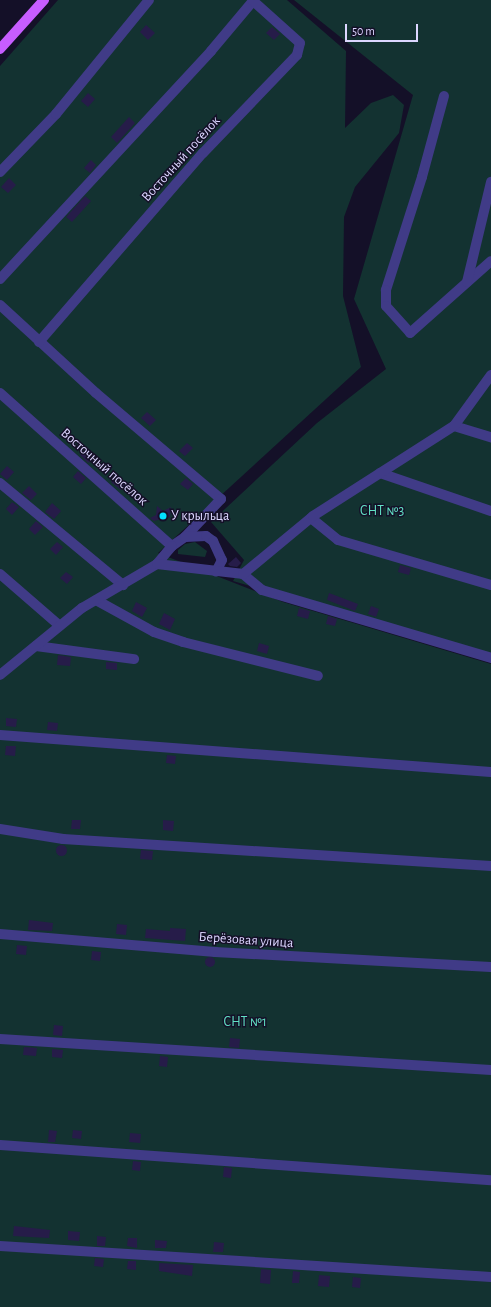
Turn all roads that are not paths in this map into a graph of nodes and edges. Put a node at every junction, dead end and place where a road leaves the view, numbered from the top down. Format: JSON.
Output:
{"nodes":[{"id":1,"x":44,"y":0,"type":"edge"},
{"id":2,"x":149,"y":0,"type":"edge"},
{"id":3,"x":253,"y":0,"type":"edge"},
{"id":4,"x":0,"y":49,"type":"edge"},
{"id":5,"x":444,"y":96,"type":"dead end"},
{"id":6,"x":0,"y":172,"type":"edge"},
{"id":7,"x":491,"y":182,"type":"edge"},
{"id":8,"x":491,"y":261,"type":"edge"},
{"id":9,"x":0,"y":279,"type":"edge"},
{"id":10,"x":467,"y":282,"type":"junction"},
{"id":11,"x":0,"y":305,"type":"edge"},
{"id":12,"x":39,"y":342,"type":"junction"},
{"id":13,"x":491,"y":375,"type":"edge"},
{"id":14,"x":0,"y":393,"type":"edge"},
{"id":15,"x":454,"y":426,"type":"junction"},
{"id":16,"x":491,"y":437,"type":"edge"},
{"id":17,"x":380,"y":474,"type":"junction"},
{"id":18,"x":0,"y":483,"type":"edge"},
{"id":19,"x":491,"y":511,"type":"edge"},
{"id":20,"x":311,"y":518,"type":"junction"},
{"id":21,"x":185,"y":537,"type":"junction"},
{"id":22,"x":172,"y":546,"type":"junction"},
{"id":23,"x":157,"y":564,"type":"junction"},
{"id":24,"x":216,"y":572,"type":"junction"},
{"id":25,"x":0,"y":574,"type":"edge"},
{"id":26,"x":243,"y":574,"type":"junction"},
{"id":27,"x":123,"y":585,"type":"junction"},
{"id":28,"x":491,"y":585,"type":"edge"},
{"id":29,"x":96,"y":600,"type":"junction"},
{"id":30,"x":60,"y":626,"type":"junction"},
{"id":31,"x":36,"y":646,"type":"junction"},
{"id":32,"x":491,"y":658,"type":"edge"},
{"id":33,"x":134,"y":659,"type":"dead end"},
{"id":34,"x":1,"y":674,"type":"edge"},
{"id":35,"x":318,"y":676,"type":"dead end"},
{"id":36,"x":0,"y":735,"type":"edge"},
{"id":37,"x":491,"y":772,"type":"edge"},
{"id":38,"x":0,"y":830,"type":"edge"},
{"id":39,"x":491,"y":866,"type":"edge"},
{"id":40,"x":0,"y":934,"type":"edge"},
{"id":41,"x":491,"y":967,"type":"edge"},
{"id":42,"x":0,"y":1040,"type":"edge"},
{"id":43,"x":491,"y":1070,"type":"edge"},
{"id":44,"x":0,"y":1145,"type":"edge"},
{"id":45,"x":491,"y":1180,"type":"edge"},
{"id":46,"x":0,"y":1246,"type":"edge"},
{"id":47,"x":491,"y":1277,"type":"edge"}],
"edges":[{"from":1,"to":4,"type":"main road"},
{"from":2,"to":6,"type":"street"},
{"from":3,"to":9,"type":"street","name":"Восточный посёлок"},
{"from":3,"to":12,"type":"street","name":"Восточный посёлок"},
{"from":5,"to":10,"type":"street"},
{"from":7,"to":10,"type":"street"},
{"from":8,"to":10,"type":"street"},
{"from":11,"to":12,"type":"street"},
{"from":12,"to":21,"type":"street"},
{"from":13,"to":15,"type":"street"},
{"from":14,"to":22,"type":"street","name":"Восточный посёлок"},
{"from":15,"to":16,"type":"street"},
{"from":15,"to":17,"type":"street"},
{"from":17,"to":19,"type":"street"},
{"from":17,"to":20,"type":"street"},
{"from":18,"to":27,"type":"street"},
{"from":20,"to":26,"type":"street"},
{"from":20,"to":28,"type":"street"},
{"from":21,"to":22,"type":"street"},
{"from":21,"to":24,"type":"street"},
{"from":22,"to":23,"type":"street"},
{"from":23,"to":24,"type":"street"},
{"from":23,"to":27,"type":"street"},
{"from":24,"to":26,"type":"street"},
{"from":25,"to":30,"type":"street"},
{"from":26,"to":32,"type":"street"},
{"from":27,"to":29,"type":"street"},
{"from":29,"to":30,"type":"street"},
{"from":29,"to":35,"type":"street"},
{"from":30,"to":31,"type":"street"},
{"from":31,"to":33,"type":"street"},
{"from":31,"to":34,"type":"street"},
{"from":36,"to":37,"type":"street"},
{"from":38,"to":39,"type":"street"},
{"from":40,"to":41,"type":"street","name":"Берёзовая улица"},
{"from":42,"to":43,"type":"street"},
{"from":44,"to":45,"type":"street"},
{"from":46,"to":47,"type":"street"}]}
